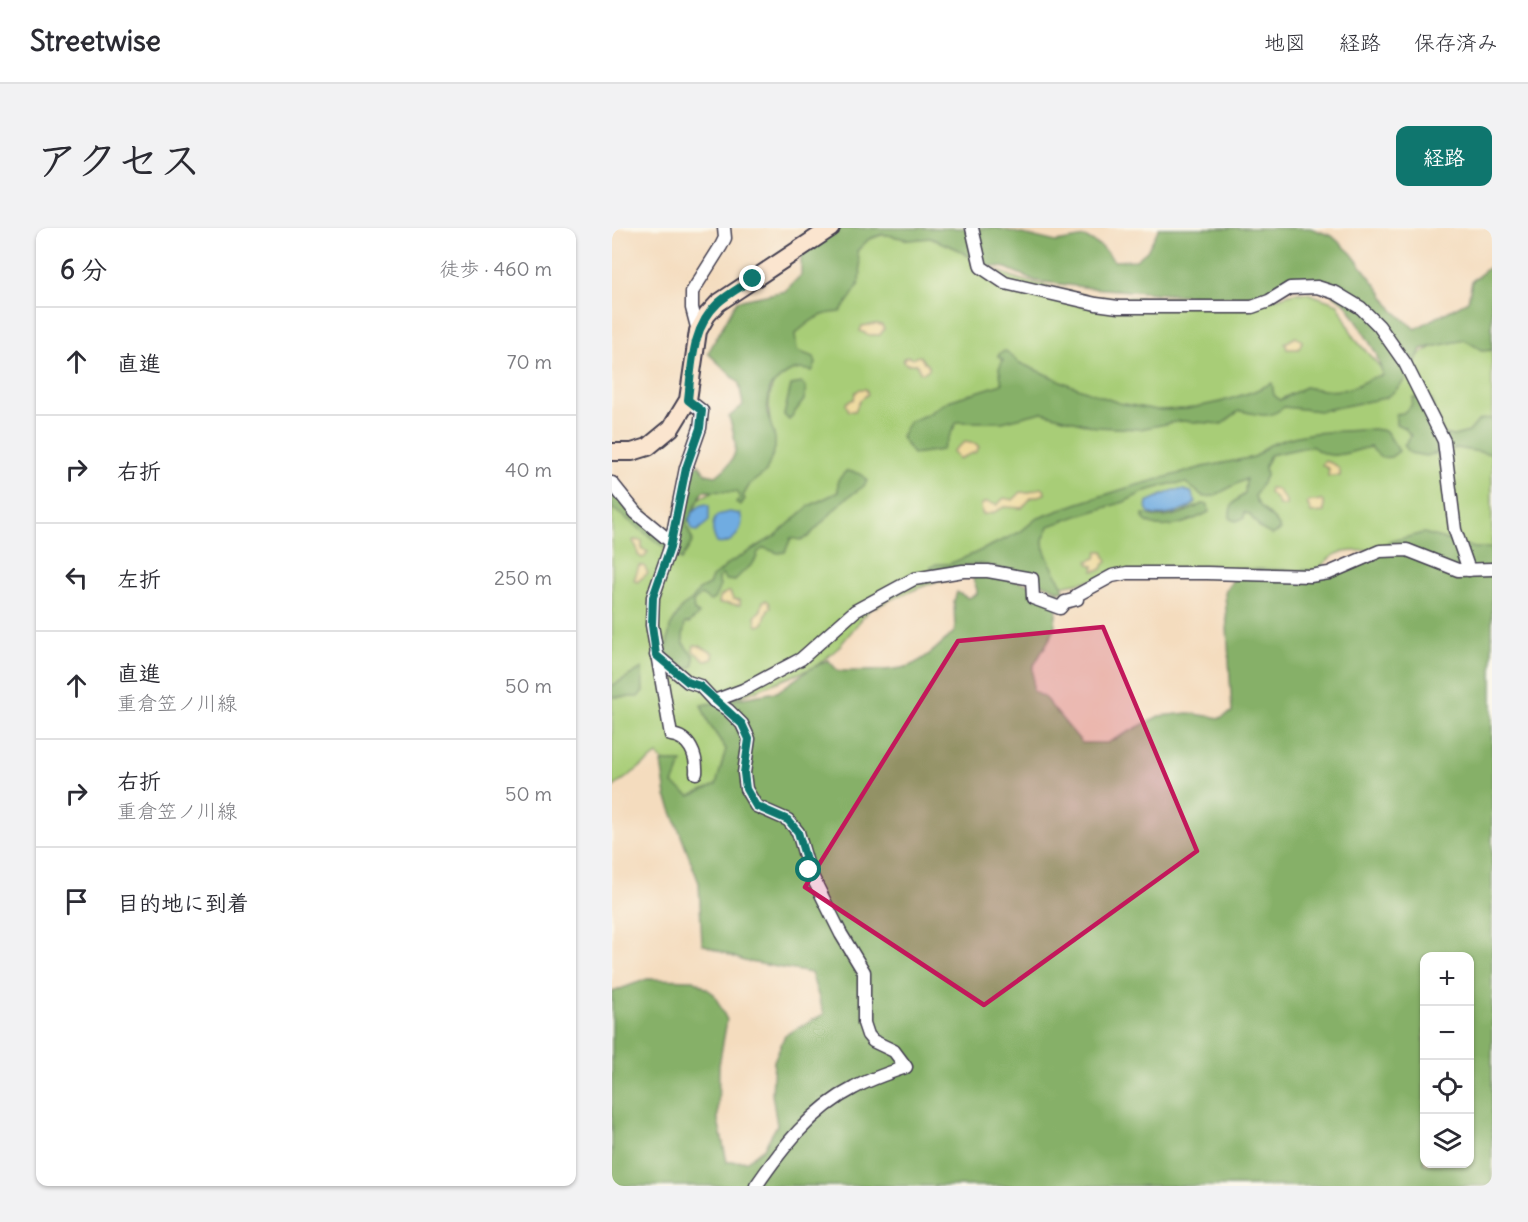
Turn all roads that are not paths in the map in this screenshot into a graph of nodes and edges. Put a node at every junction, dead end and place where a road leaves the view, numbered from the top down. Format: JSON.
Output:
{"nodes":[{"id":1,"x":724,"y":228,"type":"edge"},
{"id":2,"x":831,"y":228,"type":"edge"},
{"id":3,"x":972,"y":228,"type":"edge"},
{"id":4,"x":698,"y":331,"type":"junction"},
{"id":5,"x":688,"y":400,"type":"junction"},
{"id":6,"x":612,"y":452,"type":"edge"},
{"id":7,"x":612,"y":483,"type":"edge"},
{"id":8,"x":671,"y":542,"type":"junction"},
{"id":9,"x":1492,"y":569,"type":"edge"},
{"id":10,"x":1469,"y":570,"type":"junction"},
{"id":11,"x":656,"y":655,"type":"junction"},
{"id":12,"x":714,"y":701,"type":"junction"},
{"id":13,"x":696,"y":773,"type":"dead end"},
{"id":14,"x":756,"y":1186,"type":"edge"}],
"edges":[{"from":1,"to":4,"type":"street"},
{"from":2,"to":4,"type":"main road"},
{"from":3,"to":10,"type":"street"},
{"from":4,"to":5,"type":"main road"},
{"from":5,"to":6,"type":"main road"},
{"from":5,"to":8,"type":"street"},
{"from":7,"to":8,"type":"street"},
{"from":8,"to":11,"type":"street"},
{"from":9,"to":10,"type":"street"},
{"from":10,"to":12,"type":"street"},
{"from":11,"to":12,"type":"street"},
{"from":11,"to":13,"type":"street"},
{"from":12,"to":14,"type":"street"}]}
